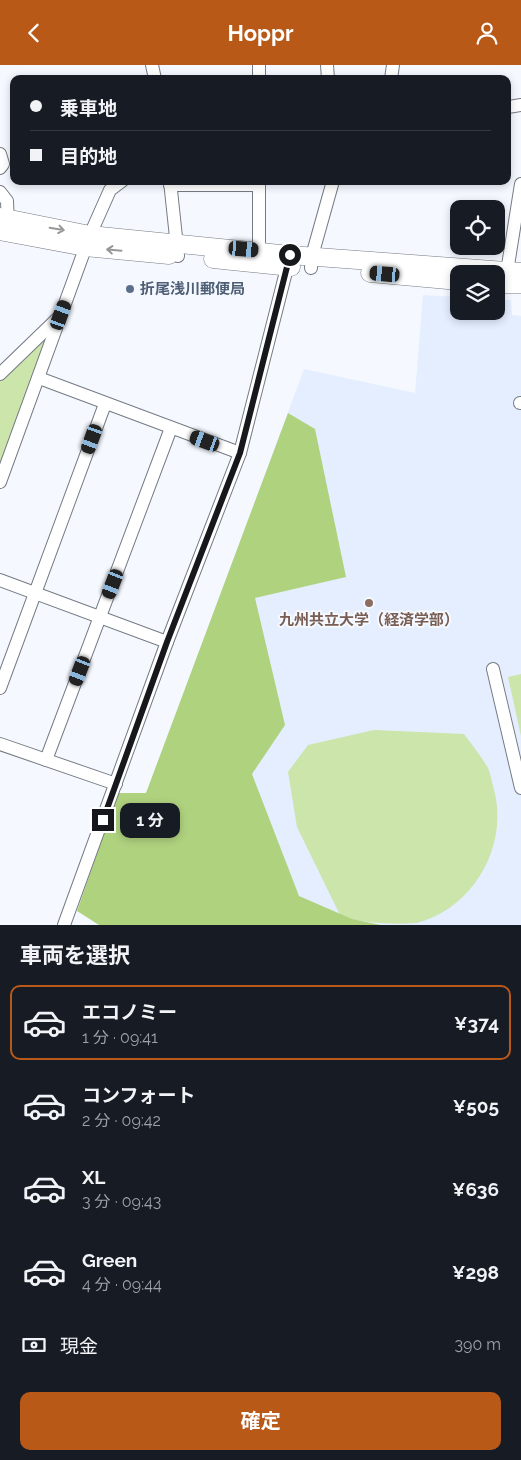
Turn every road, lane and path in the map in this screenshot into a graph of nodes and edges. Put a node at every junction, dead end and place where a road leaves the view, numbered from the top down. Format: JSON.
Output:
{"nodes":[{"id":1,"x":0,"y":154,"type":"edge"},
{"id":2,"x":0,"y":168,"type":"edge"},
{"id":3,"x":521,"y":184,"type":"edge"},
{"id":4,"x":117,"y":185,"type":"edge"},
{"id":5,"x":170,"y":185,"type":"edge"},
{"id":6,"x":259,"y":185,"type":"edge"},
{"id":7,"x":331,"y":185,"type":"edge"},
{"id":8,"x":0,"y":192,"type":"edge"},
{"id":9,"x":4,"y":225,"type":"edge"},
{"id":10,"x":87,"y":241,"type":"junction"},
{"id":11,"x":177,"y":250,"type":"junction"},
{"id":12,"x":259,"y":257,"type":"junction"},
{"id":13,"x":289,"y":261,"type":"junction"},
{"id":14,"x":312,"y":262,"type":"junction"},
{"id":15,"x":510,"y":279,"type":"edge"},
{"id":16,"x":450,"y":280,"type":"edge"},
{"id":17,"x":61,"y":315,"type":"junction"},
{"id":18,"x":0,"y":374,"type":"edge"},
{"id":19,"x":39,"y":378,"type":"junction"},
{"id":20,"x":105,"y":404,"type":"junction"},
{"id":21,"x":170,"y":428,"type":"junction"},
{"id":22,"x":240,"y":453,"type":"junction"},
{"id":23,"x":0,"y":482,"type":"edge"},
{"id":24,"x":0,"y":581,"type":"edge"},
{"id":25,"x":34,"y":594,"type":"junction"},
{"id":26,"x":100,"y":618,"type":"junction"},
{"id":27,"x":167,"y":642,"type":"junction"},
{"id":28,"x":493,"y":669,"type":"dead end"},
{"id":29,"x":0,"y":688,"type":"edge"},
{"id":30,"x":0,"y":744,"type":"edge"},
{"id":31,"x":46,"y":760,"type":"junction"},
{"id":32,"x":116,"y":784,"type":"junction"},
{"id":33,"x":521,"y":788,"type":"edge"},
{"id":34,"x":64,"y":925,"type":"edge"}],
"edges":[{"from":1,"to":2,"type":"street"},
{"from":3,"to":15,"type":"street"},
{"from":4,"to":10,"type":"street"},
{"from":5,"to":11,"type":"street"},
{"from":6,"to":12,"type":"street"},
{"from":7,"to":14,"type":"street"},
{"from":8,"to":9,"type":"street"},
{"from":9,"to":10,"type":"street"},
{"from":10,"to":11,"type":"street"},
{"from":10,"to":17,"type":"street"},
{"from":11,"to":12,"type":"street"},
{"from":12,"to":13,"type":"street"},
{"from":13,"to":14,"type":"street"},
{"from":13,"to":22,"type":"street"},
{"from":14,"to":15,"type":"street"},
{"from":14,"to":16,"type":"street"},
{"from":17,"to":18,"type":"street"},
{"from":17,"to":19,"type":"street"},
{"from":19,"to":20,"type":"street"},
{"from":19,"to":23,"type":"street"},
{"from":20,"to":21,"type":"street"},
{"from":20,"to":25,"type":"street"},
{"from":21,"to":22,"type":"street"},
{"from":21,"to":26,"type":"street"},
{"from":22,"to":27,"type":"street"},
{"from":24,"to":25,"type":"street"},
{"from":25,"to":26,"type":"street"},
{"from":25,"to":29,"type":"street"},
{"from":26,"to":27,"type":"street"},
{"from":26,"to":31,"type":"street"},
{"from":27,"to":32,"type":"street"},
{"from":28,"to":33,"type":"street"},
{"from":30,"to":31,"type":"street"},
{"from":31,"to":32,"type":"street"},
{"from":32,"to":34,"type":"street"}]}
